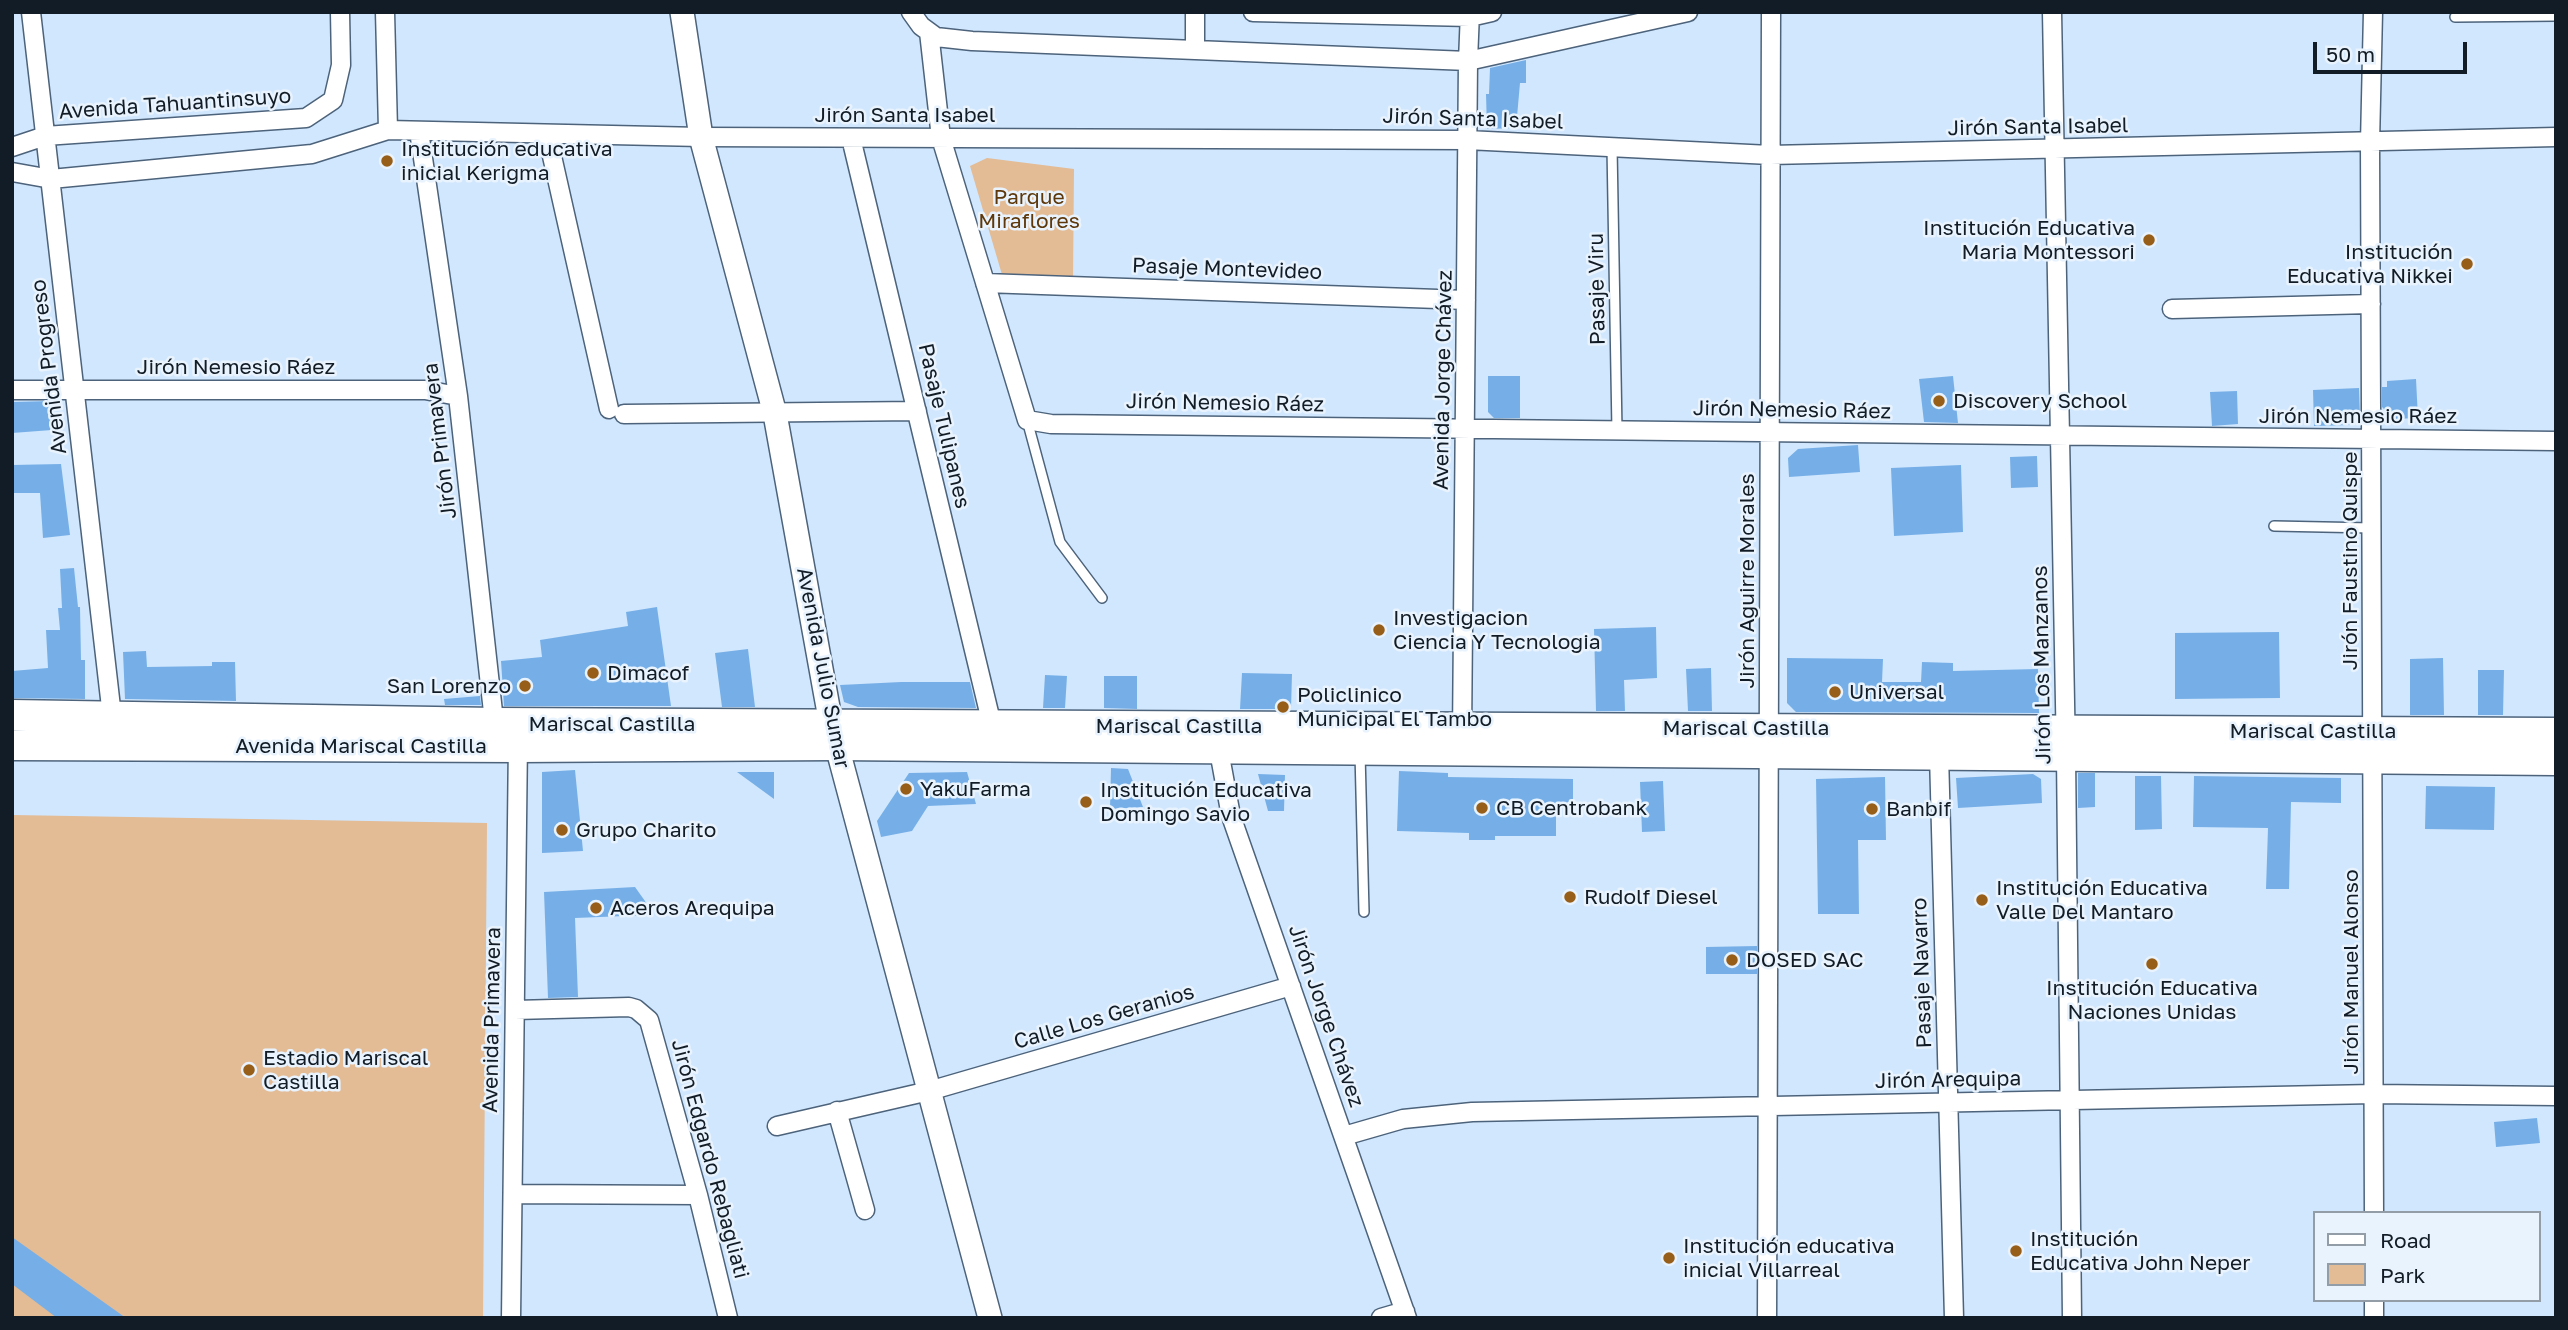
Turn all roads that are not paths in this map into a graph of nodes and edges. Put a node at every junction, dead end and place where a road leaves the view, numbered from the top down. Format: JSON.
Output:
{"nodes":[{"id":1,"x":31,"y":12,"type":"edge"},
{"id":2,"x":340,"y":12,"type":"edge"},
{"id":3,"x":386,"y":12,"type":"edge"},
{"id":4,"x":682,"y":12,"type":"edge"},
{"id":5,"x":911,"y":12,"type":"edge"},
{"id":6,"x":1195,"y":12,"type":"edge"},
{"id":7,"x":1253,"y":12,"type":"edge"},
{"id":8,"x":1492,"y":12,"type":"edge"},
{"id":9,"x":1688,"y":12,"type":"edge"},
{"id":10,"x":1771,"y":12,"type":"edge"},
{"id":11,"x":2052,"y":12,"type":"edge"},
{"id":12,"x":2373,"y":12,"type":"edge"},
{"id":13,"x":1470,"y":15,"type":"edge"},
{"id":14,"x":2556,"y":16,"type":"edge"},
{"id":15,"x":2455,"y":17,"type":"dead end"},
{"id":16,"x":929,"y":32,"type":"junction"},
{"id":17,"x":1195,"y":50,"type":"junction"},
{"id":18,"x":1468,"y":61,"type":"junction"},
{"id":19,"x":388,"y":130,"type":"junction"},
{"id":20,"x":419,"y":131,"type":"junction"},
{"id":21,"x":547,"y":134,"type":"junction"},
{"id":22,"x":46,"y":136,"type":"junction"},
{"id":23,"x":701,"y":137,"type":"junction"},
{"id":24,"x":2556,"y":137,"type":"edge"},
{"id":25,"x":851,"y":138,"type":"junction"},
{"id":26,"x":941,"y":138,"type":"junction"},
{"id":27,"x":1467,"y":140,"type":"junction"},
{"id":28,"x":2370,"y":143,"type":"junction"},
{"id":29,"x":12,"y":147,"type":"edge"},
{"id":30,"x":1612,"y":147,"type":"junction"},
{"id":31,"x":2055,"y":149,"type":"junction"},
{"id":32,"x":1770,"y":155,"type":"junction"},
{"id":33,"x":12,"y":172,"type":"edge"},
{"id":34,"x":51,"y":178,"type":"junction"},
{"id":35,"x":985,"y":283,"type":"junction"},
{"id":36,"x":1466,"y":300,"type":"junction"},
{"id":37,"x":2371,"y":304,"type":"junction"},
{"id":38,"x":2172,"y":309,"type":"dead end"},
{"id":39,"x":12,"y":390,"type":"edge"},
{"id":40,"x":75,"y":390,"type":"junction"},
{"id":41,"x":458,"y":396,"type":"junction"},
{"id":42,"x":917,"y":411,"type":"junction"},
{"id":43,"x":775,"y":414,"type":"junction"},
{"id":44,"x":1027,"y":420,"type":"junction"},
{"id":45,"x":1465,"y":429,"type":"junction"},
{"id":46,"x":1617,"y":431,"type":"junction"},
{"id":47,"x":1770,"y":433,"type":"junction"},
{"id":48,"x":2060,"y":436,"type":"junction"},
{"id":49,"x":2372,"y":440,"type":"junction"},
{"id":50,"x":2556,"y":441,"type":"edge"},
{"id":51,"x":2274,"y":526,"type":"dead end"},
{"id":52,"x":2372,"y":528,"type":"junction"},
{"id":53,"x":1102,"y":598,"type":"dead end"},
{"id":54,"x":12,"y":715,"type":"edge"},
{"id":55,"x":113,"y":716,"type":"junction"},
{"id":56,"x":992,"y":725,"type":"junction"},
{"id":57,"x":2556,"y":733,"type":"edge"},
{"id":58,"x":833,"y":734,"type":"junction"},
{"id":59,"x":507,"y":735,"type":"junction"},
{"id":60,"x":1217,"y":737,"type":"junction"},
{"id":61,"x":1462,"y":738,"type":"junction"},
{"id":62,"x":1770,"y":740,"type":"junction"},
{"id":63,"x":2066,"y":743,"type":"junction"},
{"id":64,"x":12,"y":745,"type":"edge"},
{"id":65,"x":2373,"y":745,"type":"junction"},
{"id":66,"x":1360,"y":748,"type":"junction"},
{"id":67,"x":1938,"y":754,"type":"junction"},
{"id":68,"x":2556,"y":760,"type":"edge"},
{"id":69,"x":1364,"y":912,"type":"dead end"},
{"id":70,"x":1291,"y":986,"type":"junction"},
{"id":71,"x":515,"y":1010,"type":"junction"},
{"id":72,"x":929,"y":1091,"type":"junction"},
{"id":73,"x":2374,"y":1094,"type":"junction"},
{"id":74,"x":2556,"y":1096,"type":"edge"},
{"id":75,"x":2070,"y":1100,"type":"junction"},
{"id":76,"x":1948,"y":1102,"type":"junction"},
{"id":77,"x":1768,"y":1106,"type":"junction"},
{"id":78,"x":837,"y":1111,"type":"junction"},
{"id":79,"x":777,"y":1126,"type":"dead end"},
{"id":80,"x":1344,"y":1136,"type":"junction"},
{"id":81,"x":513,"y":1194,"type":"junction"},
{"id":82,"x":698,"y":1195,"type":"junction"},
{"id":83,"x":865,"y":1210,"type":"dead end"},
{"id":84,"x":2374,"y":1211,"type":"edge"},
{"id":85,"x":1406,"y":1314,"type":"edge"},
{"id":86,"x":512,"y":1318,"type":"edge"},
{"id":87,"x":728,"y":1318,"type":"edge"},
{"id":88,"x":990,"y":1318,"type":"edge"},
{"id":89,"x":1381,"y":1318,"type":"edge"},
{"id":90,"x":1767,"y":1318,"type":"edge"},
{"id":91,"x":1954,"y":1318,"type":"edge"},
{"id":92,"x":2072,"y":1318,"type":"edge"}],
"edges":[{"from":1,"to":22,"type":"street","name":"Avenida Progreso"},
{"from":2,"to":22,"type":"street","name":"Avenida Tahuantinsuyo"},
{"from":3,"to":19,"type":"street"},
{"from":4,"to":23,"type":"street","name":"Avenida Julio Sumar"},
{"from":5,"to":16,"type":"street"},
{"from":6,"to":17,"type":"street"},
{"from":7,"to":13,"type":"street"},
{"from":8,"to":13,"type":"street"},
{"from":9,"to":18,"type":"street"},
{"from":10,"to":32,"type":"street","name":"Jirón Aguirre Morales"},
{"from":11,"to":31,"type":"street","name":"Jirón Los Manzanos"},
{"from":12,"to":28,"type":"street","name":"Jirón Faustino Quispe"},
{"from":13,"to":18,"type":"street","name":"Avenida Jorge Chávez"},
{"from":14,"to":15,"type":"lane"},
{"from":16,"to":17,"type":"street"},
{"from":16,"to":26,"type":"street"},
{"from":17,"to":18,"type":"street"},
{"from":18,"to":27,"type":"street","name":"Avenida Jorge Chávez"},
{"from":19,"to":20,"type":"street","name":"Jirón Santa Isabel"},
{"from":19,"to":34,"type":"street"},
{"from":20,"to":21,"type":"street","name":"Jirón Santa Isabel"},
{"from":20,"to":41,"type":"street","name":"Jirón Primavera"},
{"from":21,"to":23,"type":"street","name":"Jirón Santa Isabel"},
{"from":21,"to":43,"type":"street"},
{"from":22,"to":29,"type":"street","name":"Avenida Tahuantinsuyo"},
{"from":22,"to":34,"type":"street","name":"Avenida Progreso"},
{"from":23,"to":25,"type":"street","name":"Jirón Santa Isabel"},
{"from":23,"to":43,"type":"street","name":"Avenida Julio Sumar"},
{"from":24,"to":28,"type":"street","name":"Jirón Santa Isabel"},
{"from":25,"to":26,"type":"street","name":"Jirón Santa Isabel"},
{"from":25,"to":42,"type":"street","name":"Pasaje Tulipanes"},
{"from":26,"to":27,"type":"street","name":"Jirón Santa Isabel"},
{"from":26,"to":35,"type":"street"},
{"from":27,"to":30,"type":"street","name":"Jirón Santa Isabel"},
{"from":27,"to":36,"type":"street","name":"Avenida Jorge Chávez"},
{"from":28,"to":31,"type":"street","name":"Jirón Santa Isabel"},
{"from":28,"to":37,"type":"street","name":"Jirón Faustino Quispe"},
{"from":30,"to":32,"type":"street","name":"Jirón Santa Isabel"},
{"from":30,"to":46,"type":"lane","name":"Pasaje Viru"},
{"from":31,"to":32,"type":"street","name":"Jirón Santa Isabel"},
{"from":31,"to":48,"type":"street","name":"Jirón Los Manzanos"},
{"from":32,"to":47,"type":"street","name":"Jirón Aguirre Morales"},
{"from":33,"to":34,"type":"street"},
{"from":34,"to":40,"type":"street","name":"Avenida Progreso"},
{"from":35,"to":36,"type":"street","name":"Pasaje Montevideo"},
{"from":35,"to":44,"type":"street"},
{"from":36,"to":45,"type":"street","name":"Avenida Jorge Chávez"},
{"from":37,"to":38,"type":"street"},
{"from":37,"to":49,"type":"street","name":"Jirón Faustino Quispe"},
{"from":39,"to":40,"type":"street","name":"Jirón Nemesio Ráez"},
{"from":40,"to":41,"type":"street","name":"Jirón Nemesio Ráez"},
{"from":40,"to":55,"type":"street","name":"Avenida Progreso"},
{"from":41,"to":59,"type":"street","name":"Jirón Primavera"},
{"from":42,"to":43,"type":"street"},
{"from":42,"to":56,"type":"street","name":"Pasaje Tulipanes"},
{"from":43,"to":58,"type":"street","name":"Avenida Julio Sumar"},
{"from":44,"to":45,"type":"street","name":"Jirón Nemesio Ráez"},
{"from":44,"to":53,"type":"lane"},
{"from":45,"to":46,"type":"street","name":"Jirón Nemesio Ráez"},
{"from":45,"to":61,"type":"street","name":"Avenida Jorge Chávez"},
{"from":46,"to":47,"type":"street","name":"Jirón Nemesio Ráez"},
{"from":47,"to":48,"type":"street","name":"Jirón Nemesio Ráez"},
{"from":47,"to":62,"type":"street","name":"Jirón Aguirre Morales"},
{"from":48,"to":49,"type":"street","name":"Jirón Nemesio Ráez"},
{"from":48,"to":63,"type":"street","name":"Jirón Los Manzanos"},
{"from":49,"to":50,"type":"street","name":"Jirón Nemesio Ráez"},
{"from":49,"to":52,"type":"street","name":"Jirón Faustino Quispe"},
{"from":51,"to":52,"type":"lane"},
{"from":52,"to":65,"type":"street","name":"Jirón Faustino Quispe"},
{"from":54,"to":55,"type":"highway"},
{"from":55,"to":59,"type":"highway"},
{"from":56,"to":58,"type":"highway","name":"Mariscal Castilla"},
{"from":56,"to":60,"type":"highway","name":"Mariscal Castilla"},
{"from":57,"to":65,"type":"highway","name":"Mariscal Castilla"},
{"from":58,"to":59,"type":"highway","name":"Avenida Mariscal Castilla"},
{"from":58,"to":60,"type":"highway","name":"Mariscal Castilla"},
{"from":58,"to":72,"type":"street","name":"Avenida Julio Sumar"},
{"from":59,"to":64,"type":"highway","name":"Avenida Mariscal Castilla"},
{"from":59,"to":71,"type":"street","name":"Avenida Primavera"},
{"from":60,"to":61,"type":"highway","name":"Mariscal Castilla"},
{"from":60,"to":66,"type":"highway","name":"Mariscal Castilla"},
{"from":60,"to":70,"type":"street","name":"Jirón Jorge Chávez"},
{"from":61,"to":62,"type":"highway","name":"Mariscal Castilla"},
{"from":61,"to":66,"type":"highway","name":"Mariscal Castilla"},
{"from":62,"to":63,"type":"highway","name":"Mariscal Castilla"},
{"from":62,"to":67,"type":"highway","name":"Mariscal Castilla"},
{"from":62,"to":77,"type":"street","name":"Jirón Aguirre Morales"},
{"from":63,"to":65,"type":"highway","name":"Mariscal Castilla"},
{"from":63,"to":67,"type":"highway","name":"Mariscal Castilla"},
{"from":63,"to":75,"type":"street","name":"Jirón Los Manzanos"},
{"from":65,"to":68,"type":"highway","name":"Mariscal Castilla"},
{"from":65,"to":73,"type":"street","name":"Jirón Manuel Alonso"},
{"from":66,"to":69,"type":"lane"},
{"from":67,"to":76,"type":"street","name":"Pasaje Navarro"},
{"from":70,"to":72,"type":"street","name":"Calle Los Geranios"},
{"from":70,"to":80,"type":"street","name":"Jirón Jorge Chávez"},
{"from":71,"to":81,"type":"street","name":"Avenida Primavera"},
{"from":71,"to":82,"type":"street","name":"Jirón Edgardo Rebagliati"},
{"from":72,"to":78,"type":"street","name":"Calle Los Geranios"},
{"from":72,"to":88,"type":"street","name":"Avenida Julio Sumar"},
{"from":73,"to":74,"type":"street","name":"Jirón Arequipa"},
{"from":73,"to":75,"type":"street","name":"Jirón Arequipa"},
{"from":73,"to":84,"type":"street","name":"Jirón Manuel Alonso"},
{"from":75,"to":76,"type":"street","name":"Jirón Arequipa"},
{"from":75,"to":92,"type":"street","name":"Jirón Los Manzanos"},
{"from":76,"to":77,"type":"street","name":"Jirón Arequipa"},
{"from":76,"to":91,"type":"street","name":"Pasaje Navarro"},
{"from":77,"to":80,"type":"street","name":"Jirón Arequipa"},
{"from":77,"to":90,"type":"street","name":"Jirón Aguirre Morales"},
{"from":78,"to":79,"type":"street","name":"Calle Los Geranios"},
{"from":78,"to":83,"type":"street"},
{"from":80,"to":85,"type":"street","name":"Jirón Jorge Chávez"},
{"from":81,"to":82,"type":"street"},
{"from":81,"to":86,"type":"street","name":"Avenida Primavera"},
{"from":82,"to":87,"type":"street","name":"Jirón Edgardo Rebagliati"},
{"from":85,"to":89,"type":"street"}]}
